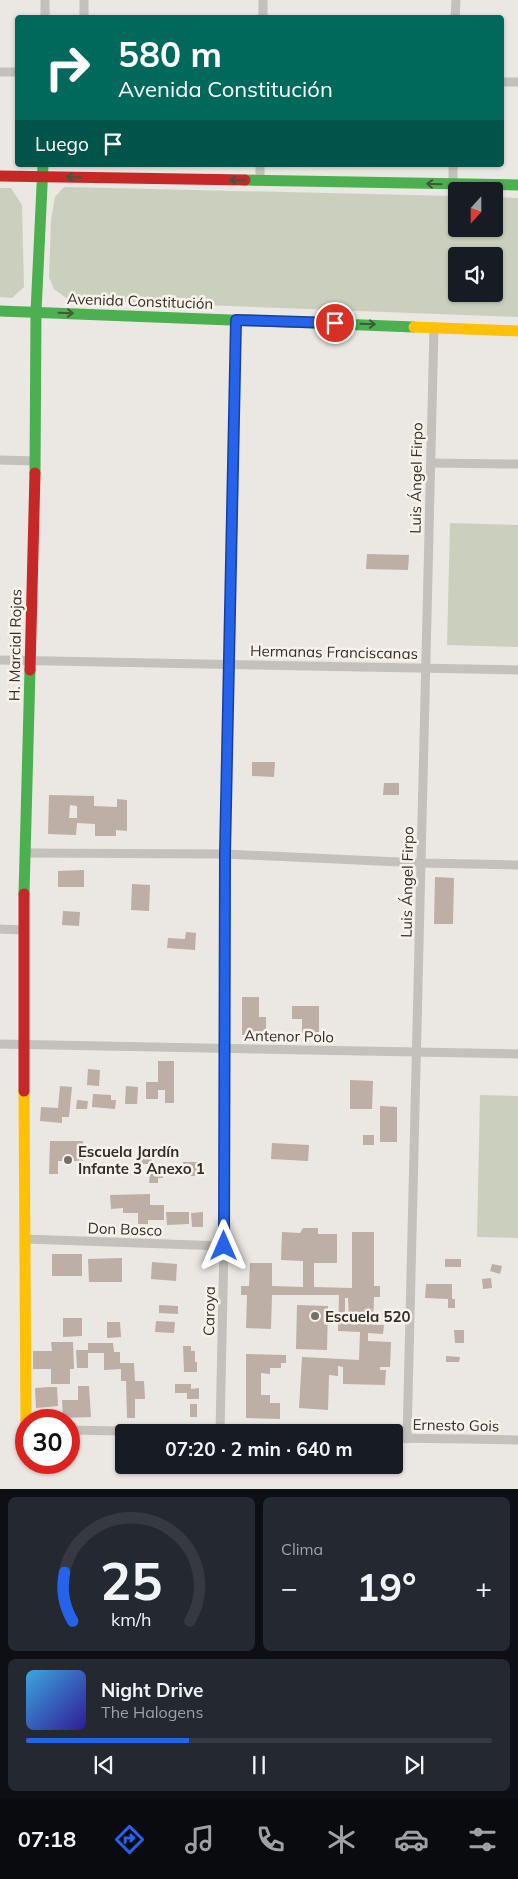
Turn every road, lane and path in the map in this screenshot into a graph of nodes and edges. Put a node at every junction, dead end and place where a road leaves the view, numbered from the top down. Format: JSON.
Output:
{"nodes":[{"id":1,"x":45,"y":0,"type":"edge"},
{"id":2,"x":84,"y":0,"type":"edge"},
{"id":3,"x":263,"y":0,"type":"edge"},
{"id":4,"x":456,"y":0,"type":"edge"},
{"id":5,"x":45,"y":15,"type":"edge"},
{"id":6,"x":84,"y":15,"type":"edge"},
{"id":7,"x":263,"y":15,"type":"edge"},
{"id":8,"x":455,"y":15,"type":"edge"},
{"id":9,"x":0,"y":72,"type":"edge"},
{"id":10,"x":15,"y":72,"type":"edge"},
{"id":11,"x":504,"y":82,"type":"edge"},
{"id":12,"x":518,"y":82,"type":"edge"},
{"id":13,"x":43,"y":167,"type":"edge"},
{"id":14,"x":260,"y":167,"type":"edge"},
{"id":15,"x":453,"y":167,"type":"edge"},
{"id":16,"x":0,"y":176,"type":"edge"},
{"id":17,"x":43,"y":177,"type":"junction"},
{"id":18,"x":260,"y":180,"type":"junction"},
{"id":19,"x":453,"y":182,"type":"edge"},
{"id":20,"x":448,"y":184,"type":"edge"},
{"id":21,"x":503,"y":186,"type":"edge"},
{"id":22,"x":518,"y":186,"type":"edge"},
{"id":23,"x":0,"y":311,"type":"edge"},
{"id":24,"x":36,"y":312,"type":"junction"},
{"id":25,"x":236,"y":320,"type":"junction"},
{"id":26,"x":434,"y":327,"type":"junction"},
{"id":27,"x":518,"y":331,"type":"edge"},
{"id":28,"x":0,"y":460,"type":"edge"},
{"id":29,"x":35,"y":461,"type":"junction"},
{"id":30,"x":430,"y":463,"type":"junction"},
{"id":31,"x":518,"y":464,"type":"edge"},
{"id":32,"x":0,"y":660,"type":"edge"},
{"id":33,"x":29,"y":660,"type":"junction"},
{"id":34,"x":230,"y":664,"type":"junction"},
{"id":35,"x":425,"y":668,"type":"junction"},
{"id":36,"x":518,"y":670,"type":"edge"},
{"id":37,"x":25,"y":853,"type":"junction"},
{"id":38,"x":225,"y":854,"type":"junction"},
{"id":39,"x":421,"y":863,"type":"junction"},
{"id":40,"x":518,"y":865,"type":"edge"},
{"id":41,"x":0,"y":929,"type":"edge"},
{"id":42,"x":23,"y":930,"type":"junction"},
{"id":43,"x":0,"y":1044,"type":"edge"},
{"id":44,"x":23,"y":1044,"type":"junction"},
{"id":45,"x":224,"y":1048,"type":"junction"},
{"id":46,"x":416,"y":1052,"type":"junction"},
{"id":47,"x":518,"y":1054,"type":"edge"},
{"id":48,"x":24,"y":1239,"type":"junction"},
{"id":49,"x":224,"y":1246,"type":"junction"},
{"id":50,"x":26,"y":1409,"type":"edge"},
{"id":51,"x":220,"y":1424,"type":"edge"},
{"id":52,"x":80,"y":1430,"type":"edge"},
{"id":53,"x":115,"y":1431,"type":"edge"},
{"id":54,"x":403,"y":1439,"type":"edge"},
{"id":55,"x":407,"y":1439,"type":"junction"},
{"id":56,"x":518,"y":1440,"type":"edge"}],
"edges":[{"from":1,"to":5,"type":"street"},
{"from":2,"to":6,"type":"street"},
{"from":3,"to":7,"type":"street"},
{"from":4,"to":8,"type":"street"},
{"from":9,"to":10,"type":"street"},
{"from":11,"to":12,"type":"street"},
{"from":13,"to":17,"type":"street"},
{"from":14,"to":18,"type":"street"},
{"from":15,"to":19,"type":"street"},
{"from":16,"to":17,"type":"street"},
{"from":18,"to":17,"type":"street","one_way":true},
{"from":17,"to":24,"type":"street","name":"H. Marcial Rojas"},
{"from":20,"to":18,"type":"street","one_way":true},
{"from":21,"to":22,"type":"street"},
{"from":23,"to":24,"type":"street","name":"Avenida Constitución"},
{"from":24,"to":25,"type":"street","name":"Avenida Constitución","one_way":true},
{"from":24,"to":29,"type":"street","name":"H. Marcial Rojas"},
{"from":25,"to":26,"type":"street","name":"Avenida Constitución","one_way":true},
{"from":25,"to":34,"type":"street","name":"Caroya"},
{"from":26,"to":27,"type":"street","name":"Avenida Constitución"},
{"from":26,"to":30,"type":"street","name":"Luis Ángel Firpo"},
{"from":28,"to":29,"type":"street"},
{"from":29,"to":33,"type":"street","name":"H. Marcial Rojas"},
{"from":30,"to":31,"type":"street"},
{"from":30,"to":35,"type":"street","name":"Luis Ángel Firpo"},
{"from":32,"to":33,"type":"street","name":"Hermanas Franciscanas"},
{"from":33,"to":34,"type":"street","name":"Hermanas Franciscanas"},
{"from":33,"to":37,"type":"street","name":"H. Marcial Rojas"},
{"from":34,"to":35,"type":"street","name":"Hermanas Franciscanas"},
{"from":34,"to":38,"type":"street","name":"Caroya"},
{"from":35,"to":36,"type":"street","name":"Hermanas Franciscanas"},
{"from":35,"to":39,"type":"street","name":"Luis Ángel Firpo"},
{"from":37,"to":38,"type":"street"},
{"from":37,"to":42,"type":"street","name":"H. Marcial Rojas"},
{"from":38,"to":39,"type":"street"},
{"from":38,"to":45,"type":"street","name":"Caroya"},
{"from":39,"to":40,"type":"street"},
{"from":39,"to":46,"type":"street","name":"Luis Ángel Firpo"},
{"from":41,"to":42,"type":"street"},
{"from":42,"to":44,"type":"street","name":"H. Marcial Rojas"},
{"from":43,"to":44,"type":"street","name":"Antenor Polo"},
{"from":44,"to":45,"type":"street","name":"Antenor Polo"},
{"from":44,"to":48,"type":"street","name":"H. Marcial Rojas"},
{"from":45,"to":46,"type":"street","name":"Antenor Polo"},
{"from":45,"to":49,"type":"street","name":"Caroya"},
{"from":46,"to":47,"type":"street","name":"Antenor Polo"},
{"from":46,"to":55,"type":"street","name":"Luis Ángel Firpo"},
{"from":48,"to":49,"type":"street","name":"Don Bosco"},
{"from":48,"to":50,"type":"street","name":"H. Marcial Rojas"},
{"from":49,"to":51,"type":"street","name":"Caroya"},
{"from":52,"to":53,"type":"street"},
{"from":54,"to":55,"type":"street","name":"Ernesto Gois"},
{"from":55,"to":56,"type":"street","name":"Ernesto Gois"}]}
